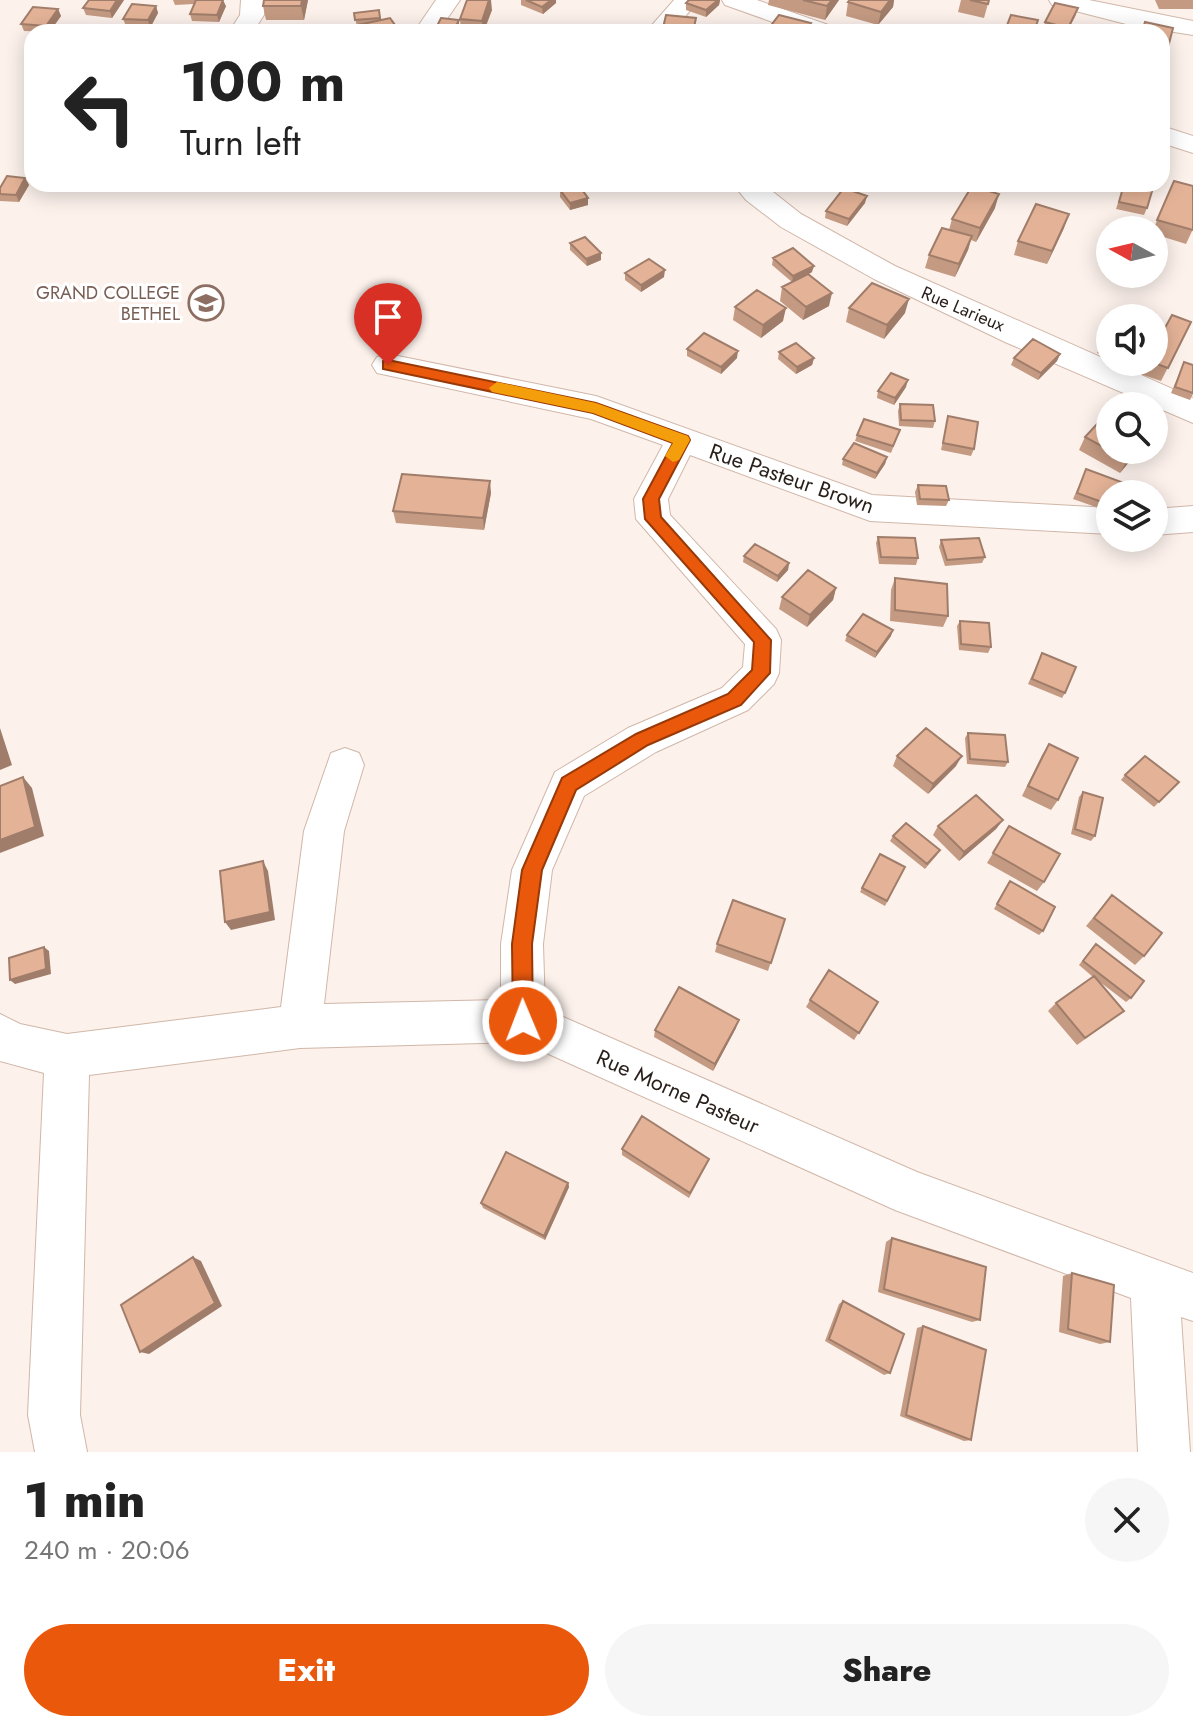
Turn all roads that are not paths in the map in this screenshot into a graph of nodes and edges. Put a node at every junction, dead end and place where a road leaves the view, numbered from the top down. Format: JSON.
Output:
{"nodes":[{"id":1,"x":253,"y":0,"type":"edge"},
{"id":2,"x":448,"y":0,"type":"edge"},
{"id":3,"x":687,"y":0,"type":"edge"},
{"id":4,"x":1078,"y":2,"type":"edge"},
{"id":5,"x":751,"y":3,"type":"edge"},
{"id":6,"x":246,"y":24,"type":"edge"},
{"id":7,"x":432,"y":24,"type":"edge"},
{"id":8,"x":665,"y":24,"type":"edge"},
{"id":9,"x":743,"y":24,"type":"edge"},
{"id":10,"x":805,"y":24,"type":"edge"},
{"id":11,"x":1126,"y":24,"type":"edge"},
{"id":12,"x":1170,"y":27,"type":"edge"},
{"id":13,"x":1193,"y":28,"type":"edge"},
{"id":14,"x":1170,"y":137,"type":"edge"},
{"id":15,"x":1193,"y":145,"type":"edge"},
{"id":16,"x":754,"y":192,"type":"edge"},
{"id":17,"x":388,"y":365,"type":"dead end"},
{"id":18,"x":1193,"y":411,"type":"edge"},
{"id":19,"x":682,"y":440,"type":"junction"},
{"id":20,"x":1193,"y":519,"type":"edge"},
{"id":21,"x":1096,"y":520,"type":"edge"},
{"id":22,"x":1168,"y":521,"type":"edge"},
{"id":23,"x":345,"y":765,"type":"dead end"},
{"id":24,"x":523,"y":1021,"type":"junction"},
{"id":25,"x":300,"y":1026,"type":"junction"},
{"id":26,"x":0,"y":1036,"type":"edge"},
{"id":27,"x":67,"y":1056,"type":"junction"},
{"id":28,"x":1174,"y":1290,"type":"edge"},
{"id":29,"x":61,"y":1452,"type":"edge"},
{"id":30,"x":1164,"y":1452,"type":"edge"}],
"edges":[{"from":1,"to":6,"type":"street"},
{"from":2,"to":7,"type":"street"},
{"from":3,"to":8,"type":"street"},
{"from":4,"to":11,"type":"street"},
{"from":5,"to":9,"type":"street"},
{"from":5,"to":10,"type":"street"},
{"from":12,"to":13,"type":"street"},
{"from":14,"to":15,"type":"street"},
{"from":16,"to":18,"type":"street","name":"Rue Larieux"},
{"from":17,"to":19,"type":"street","name":"Rue Pasteur Brown"},
{"from":19,"to":21,"type":"street","name":"Rue Pasteur Brown"},
{"from":19,"to":24,"type":"street"},
{"from":20,"to":22,"type":"street"},
{"from":23,"to":25,"type":"street"},
{"from":24,"to":25,"type":"street","name":"Rue Morne Pasteur"},
{"from":24,"to":28,"type":"street","name":"Rue Morne Pasteur"},
{"from":25,"to":27,"type":"street","name":"Rue Morne Pasteur"},
{"from":26,"to":27,"type":"street","name":"Rue Morne Pasteur"},
{"from":27,"to":29,"type":"street"},
{"from":28,"to":30,"type":"street"}]}
